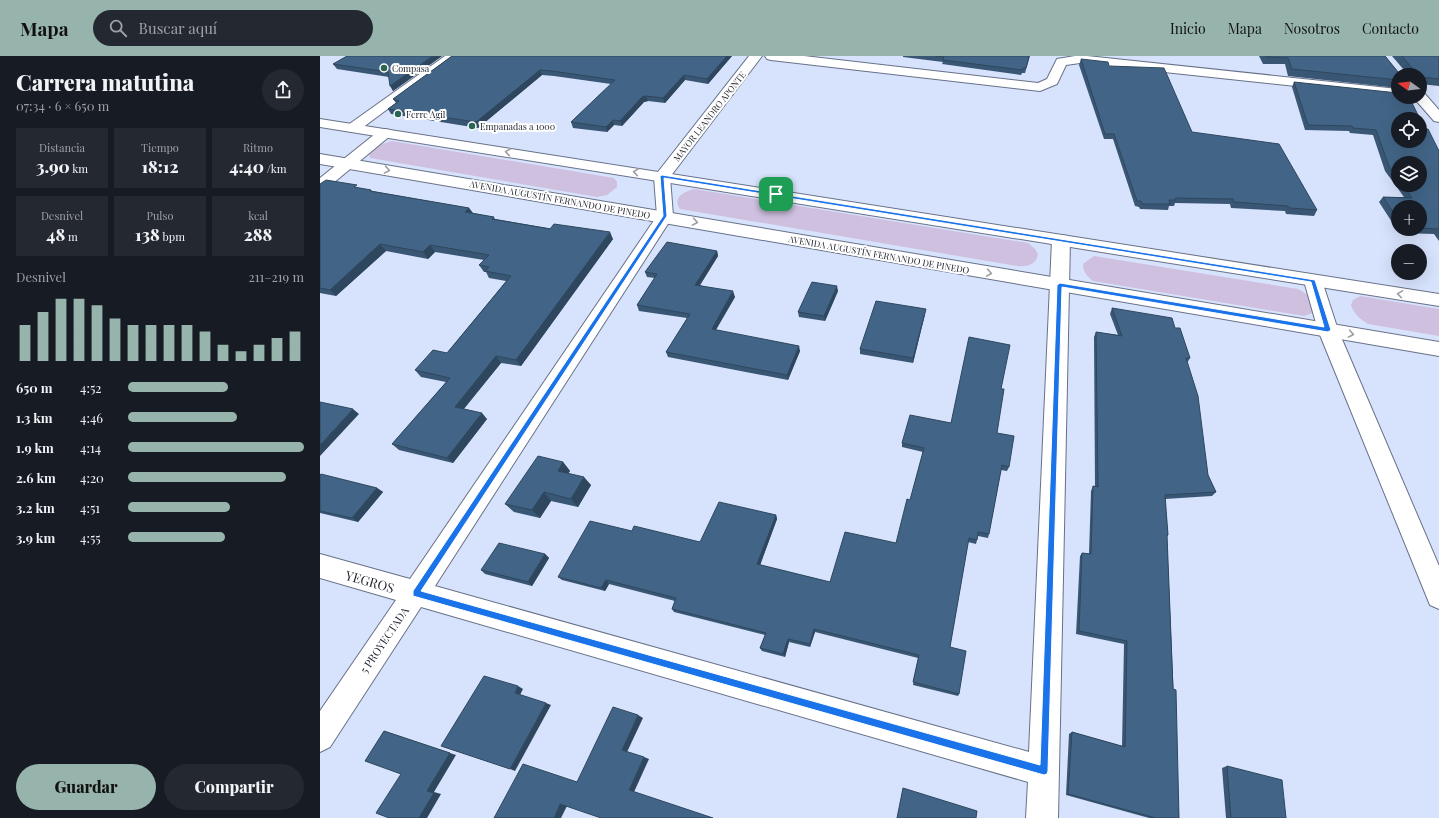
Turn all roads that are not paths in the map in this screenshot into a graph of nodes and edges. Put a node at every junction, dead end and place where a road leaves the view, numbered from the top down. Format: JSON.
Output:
{"nodes":[{"id":1,"x":453,"y":56,"type":"edge"},
{"id":2,"x":756,"y":56,"type":"edge"},
{"id":3,"x":771,"y":56,"type":"edge"},
{"id":4,"x":1391,"y":91,"type":"edge"},
{"id":5,"x":1427,"y":96,"type":"edge"},
{"id":6,"x":1439,"y":97,"type":"edge"},
{"id":7,"x":1427,"y":104,"type":"edge"},
{"id":8,"x":1439,"y":118,"type":"edge"},
{"id":9,"x":320,"y":123,"type":"edge"},
{"id":10,"x":353,"y":128,"type":"junction"},
{"id":11,"x":385,"y":133,"type":"junction"},
{"id":12,"x":320,"y":158,"type":"edge"},
{"id":13,"x":349,"y":163,"type":"junction"},
{"id":14,"x":662,"y":176,"type":"junction"},
{"id":15,"x":320,"y":186,"type":"edge"},
{"id":16,"x":665,"y":216,"type":"junction"},
{"id":17,"x":1061,"y":240,"type":"junction"},
{"id":18,"x":1313,"y":281,"type":"junction"},
{"id":19,"x":1060,"y":285,"type":"junction"},
{"id":20,"x":1439,"y":300,"type":"edge"},
{"id":21,"x":1328,"y":330,"type":"junction"},
{"id":22,"x":1439,"y":349,"type":"edge"},
{"id":23,"x":320,"y":566,"type":"edge"},
{"id":24,"x":415,"y":594,"type":"junction"},
{"id":25,"x":1439,"y":596,"type":"edge"},
{"id":26,"x":320,"y":737,"type":"edge"},
{"id":27,"x":1044,"y":771,"type":"junction"},
{"id":28,"x":1042,"y":818,"type":"edge"}],
"edges":[{"from":1,"to":10,"type":"street"},
{"from":2,"to":14,"type":"street","name":"MAYOR LEANDRO APONTE"},
{"from":3,"to":4,"type":"street"},
{"from":5,"to":6,"type":"street"},
{"from":7,"to":8,"type":"street"},
{"from":9,"to":10,"type":"street"},
{"from":10,"to":11,"type":"street"},
{"from":11,"to":13,"type":"street"},
{"from":14,"to":11,"type":"street","one_way":true},
{"from":12,"to":13,"type":"street","name":"AVENIDA AUGUSTÍN FERNANDO DE PINEDO"},
{"from":13,"to":15,"type":"street"},
{"from":13,"to":16,"type":"street","name":"AVENIDA AUGUSTÍN FERNANDO DE PINEDO","one_way":true},
{"from":14,"to":16,"type":"street"},
{"from":14,"to":17,"type":"street"},
{"from":16,"to":19,"type":"street","name":"AVENIDA AUGUSTÍN FERNANDO DE PINEDO","one_way":true},
{"from":16,"to":24,"type":"street","name":"5 PROYECTADA"},
{"from":17,"to":18,"type":"street"},
{"from":17,"to":19,"type":"street"},
{"from":20,"to":18,"type":"street","one_way":true},
{"from":18,"to":21,"type":"street"},
{"from":19,"to":21,"type":"street","name":"AVENIDA AUGUSTÍN FERNANDO DE PINEDO"},
{"from":19,"to":27,"type":"street"},
{"from":21,"to":22,"type":"street","name":"AVENIDA AUGUSTÍN FERNANDO DE PINEDO","one_way":true},
{"from":21,"to":25,"type":"street"},
{"from":23,"to":24,"type":"street","name":"YEGROS"},
{"from":24,"to":26,"type":"street","name":"5 PROYECTADA"},
{"from":24,"to":27,"type":"street","name":"YEGROS"},
{"from":27,"to":28,"type":"street"}]}
